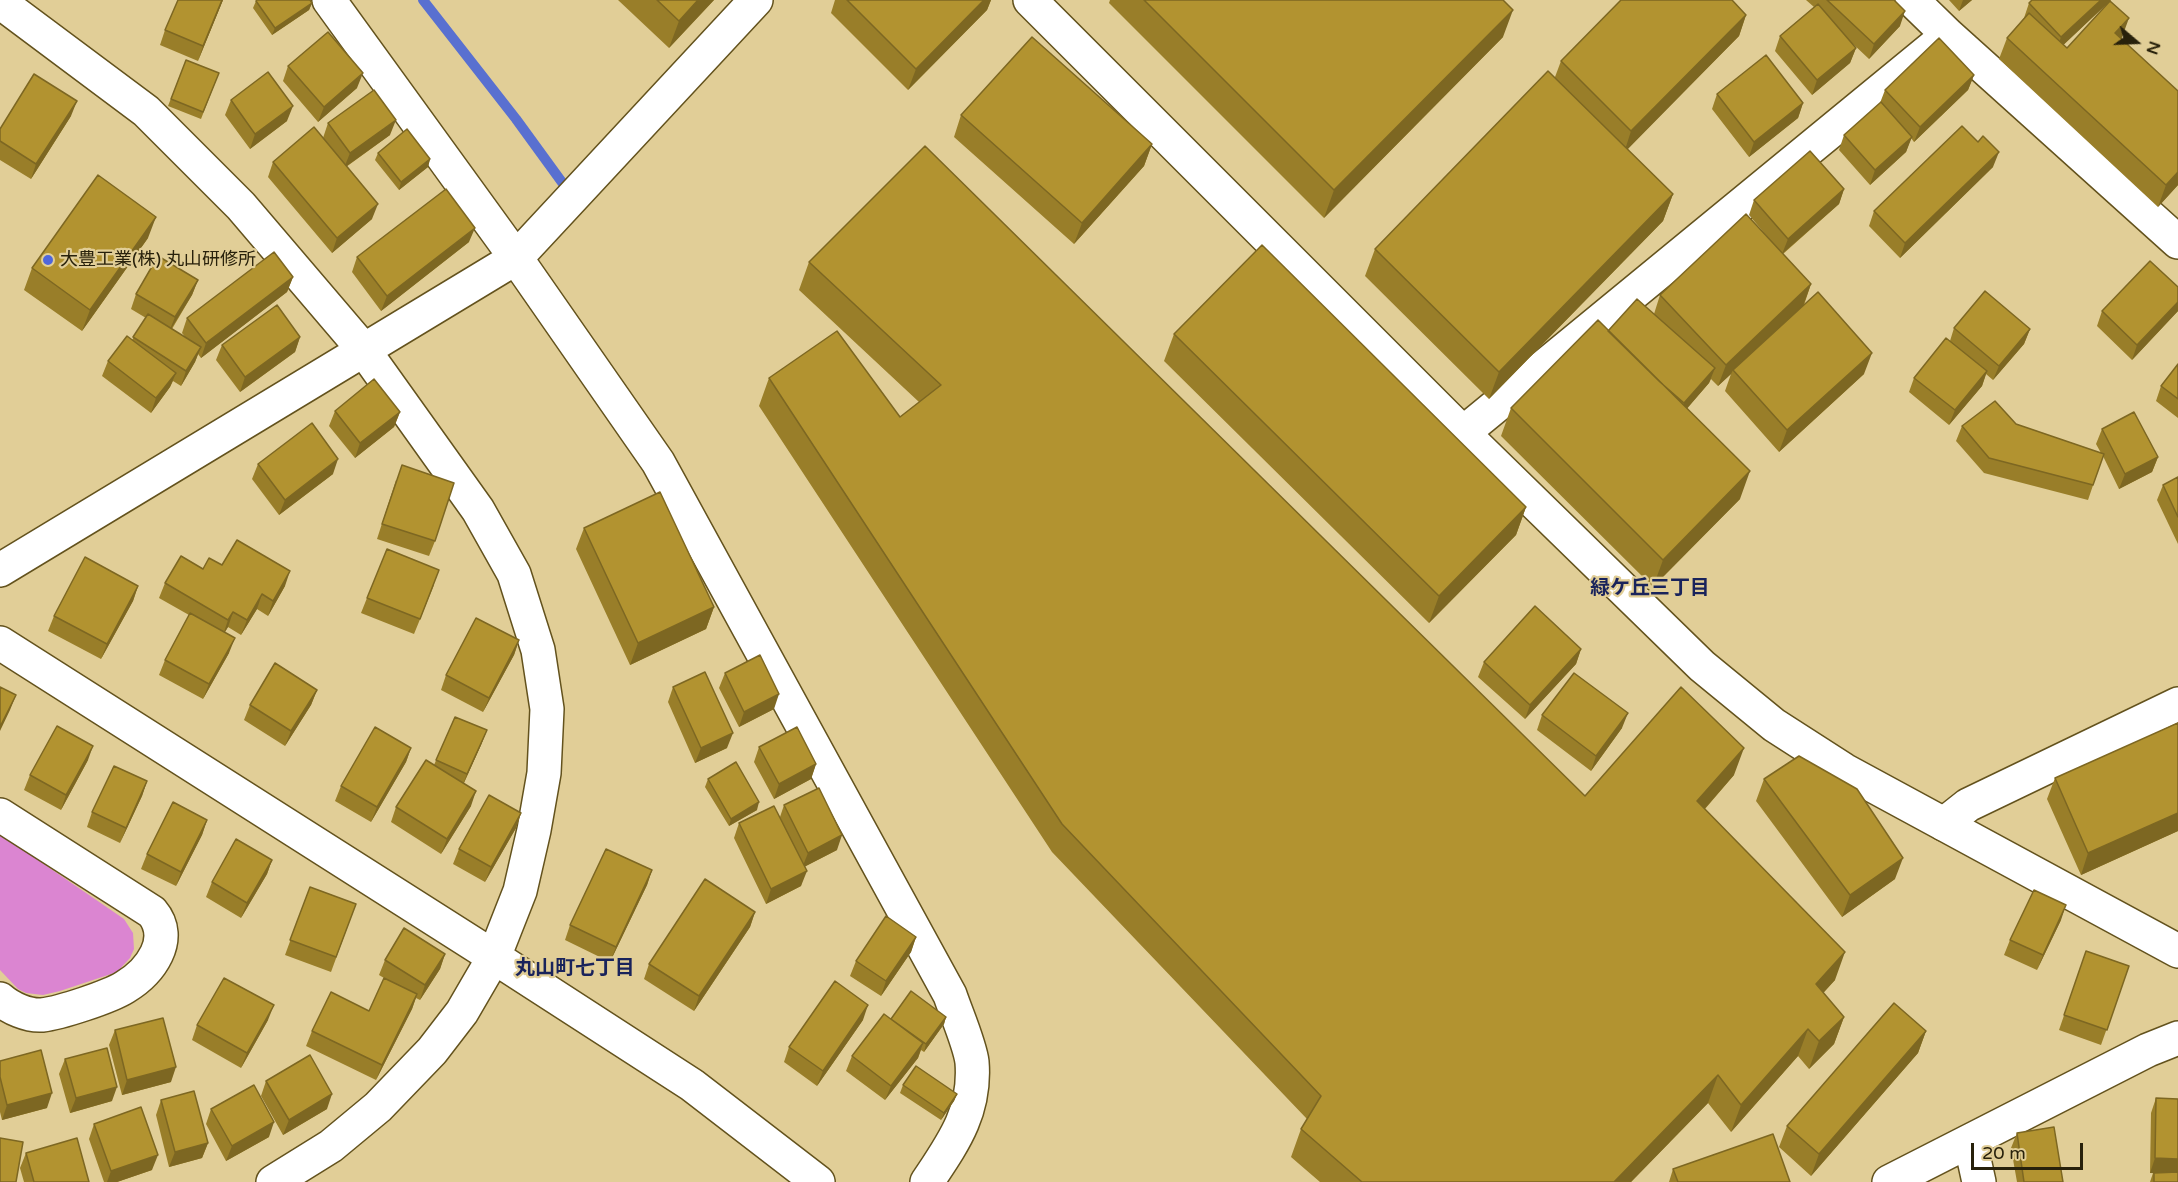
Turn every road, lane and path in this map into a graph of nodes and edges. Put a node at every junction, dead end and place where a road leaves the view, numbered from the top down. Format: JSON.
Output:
{"nodes":[{"id":1,"x":329,"y":0,"type":"edge"},
{"id":2,"x":756,"y":0,"type":"edge"},
{"id":3,"x":1030,"y":0,"type":"edge"},
{"id":4,"x":1912,"y":0,"type":"edge"},
{"id":5,"x":0,"y":2,"type":"edge"},
{"id":6,"x":1948,"y":35,"type":"junction"},
{"id":7,"x":2176,"y":235,"type":"edge"},
{"id":8,"x":516,"y":258,"type":"junction"},
{"id":9,"x":363,"y":349,"type":"junction"},
{"id":10,"x":1463,"y":432,"type":"junction"},
{"id":11,"x":0,"y":570,"type":"edge"},
{"id":12,"x":0,"y":643,"type":"edge"},
{"id":13,"x":2178,"y":704,"type":"edge"},
{"id":14,"x":0,"y":815,"type":"edge"},
{"id":15,"x":1944,"y":824,"type":"junction"},
{"id":16,"x":2178,"y":951,"type":"edge"},
{"id":17,"x":494,"y":957,"type":"junction"},
{"id":18,"x":0,"y":999,"type":"edge"},
{"id":19,"x":2178,"y":1038,"type":"edge"},
{"id":20,"x":1970,"y":1141,"type":"junction"},
{"id":21,"x":273,"y":1182,"type":"edge"},
{"id":22,"x":818,"y":1182,"type":"edge"},
{"id":23,"x":927,"y":1182,"type":"edge"},
{"id":24,"x":1889,"y":1182,"type":"edge"},
{"id":25,"x":1979,"y":1182,"type":"edge"}],
"edges":[{"from":1,"to":8,"type":"street"},
{"from":2,"to":8,"type":"street"},
{"from":3,"to":10,"type":"street"},
{"from":4,"to":6,"type":"street"},
{"from":5,"to":9,"type":"street"},
{"from":6,"to":7,"type":"street"},
{"from":6,"to":10,"type":"street"},
{"from":8,"to":9,"type":"street"},
{"from":8,"to":23,"type":"street"},
{"from":9,"to":11,"type":"street"},
{"from":9,"to":17,"type":"street"},
{"from":10,"to":15,"type":"street"},
{"from":12,"to":17,"type":"street"},
{"from":13,"to":15,"type":"street"},
{"from":14,"to":18,"type":"street"},
{"from":15,"to":16,"type":"street"},
{"from":17,"to":21,"type":"street"},
{"from":17,"to":22,"type":"street"},
{"from":19,"to":20,"type":"street"},
{"from":20,"to":24,"type":"street"},
{"from":20,"to":25,"type":"street"}]}
